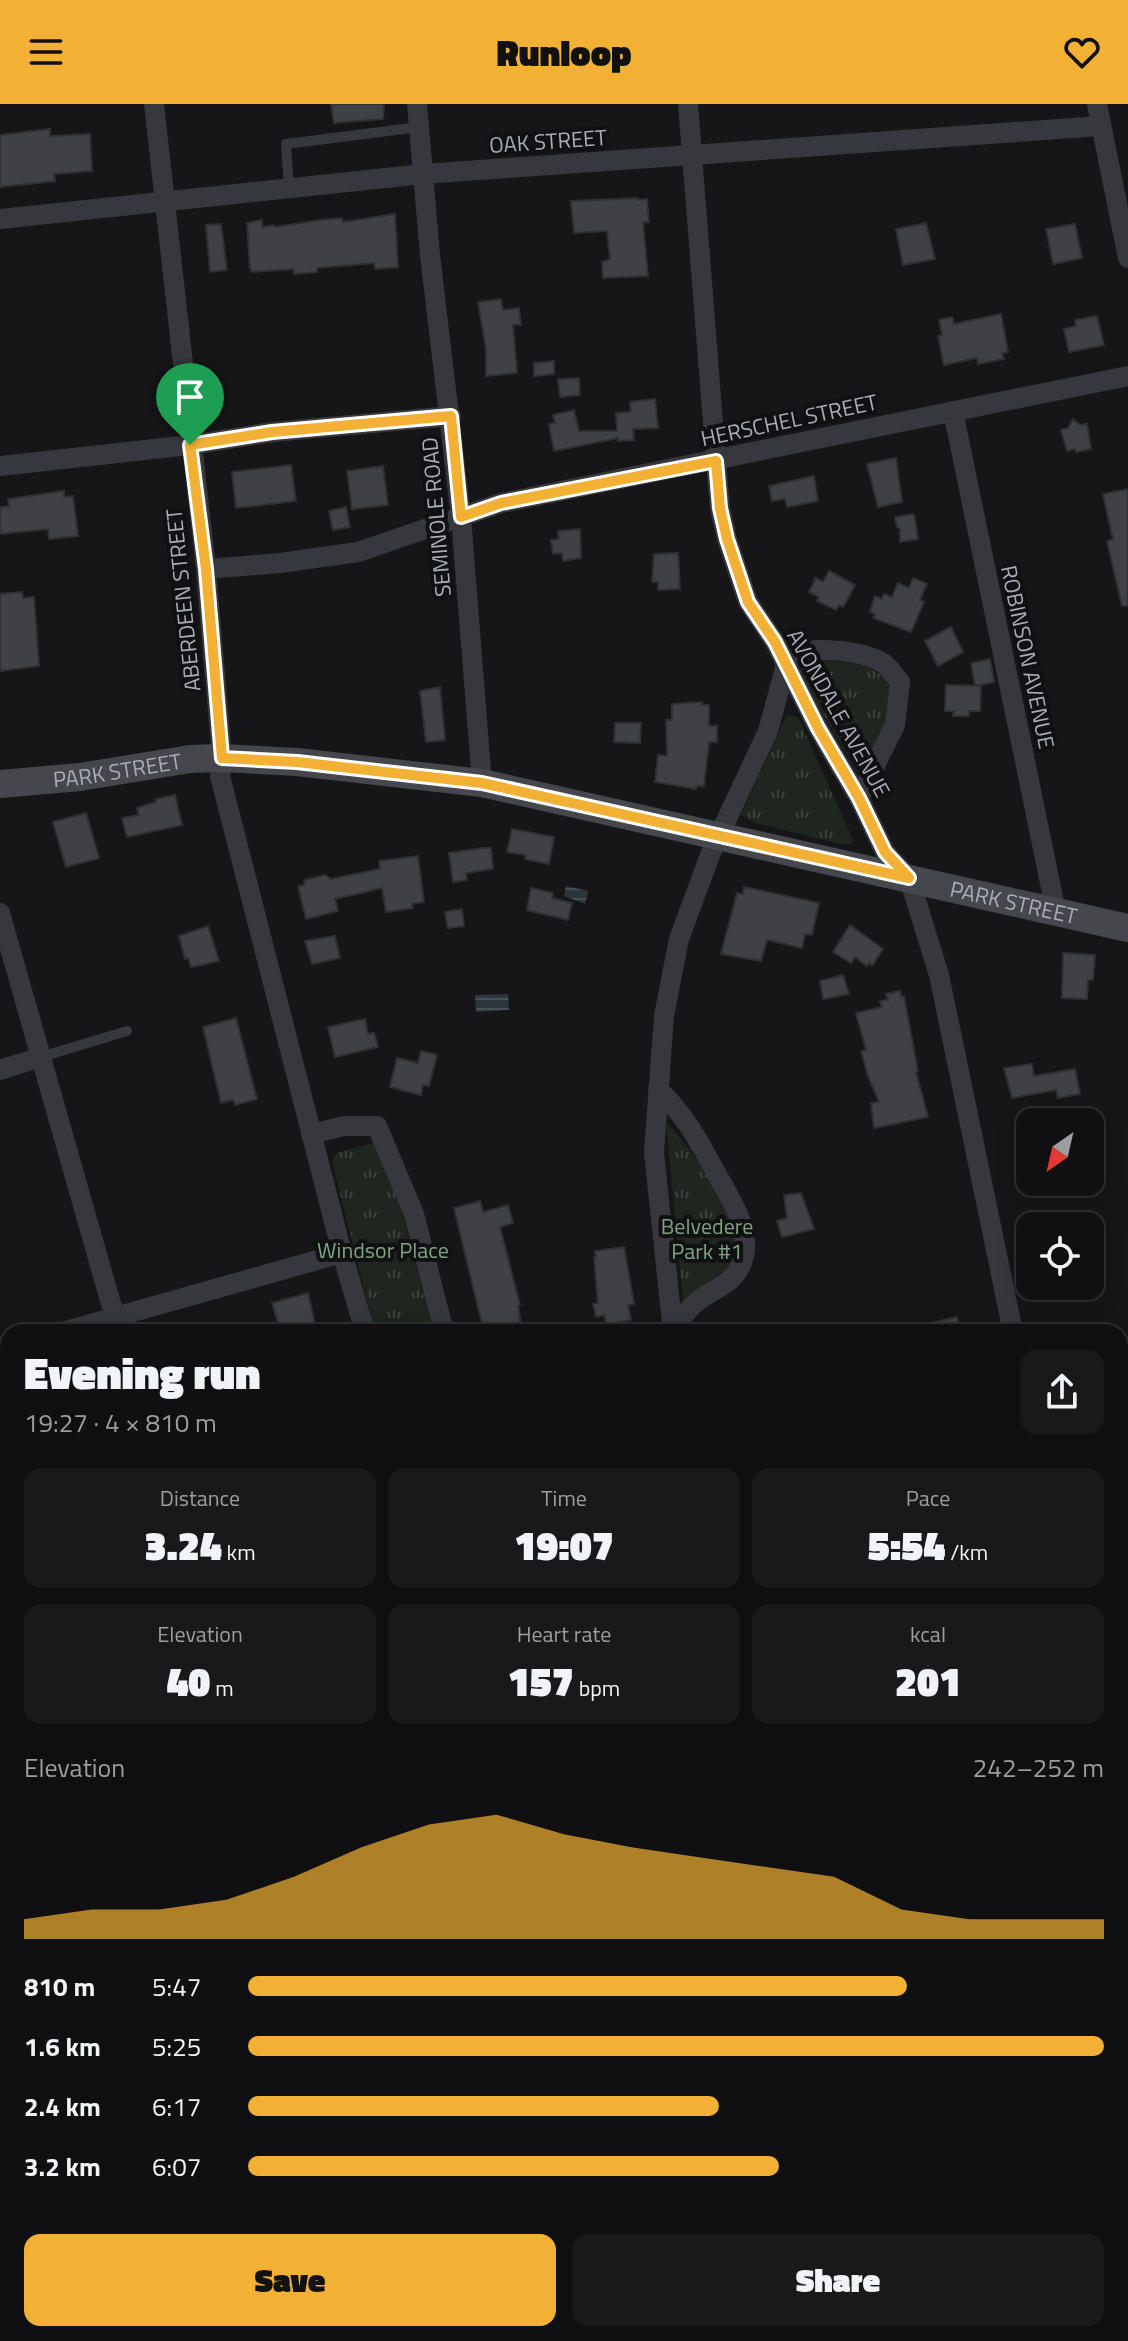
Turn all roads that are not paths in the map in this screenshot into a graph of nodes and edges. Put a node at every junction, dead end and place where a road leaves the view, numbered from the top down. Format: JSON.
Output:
{"nodes":[{"id":1,"x":154,"y":104,"type":"edge"},
{"id":2,"x":417,"y":104,"type":"edge"},
{"id":3,"x":688,"y":104,"type":"edge"},
{"id":4,"x":1097,"y":104,"type":"edge"},
{"id":5,"x":1101,"y":126,"type":"junction"},
{"id":6,"x":419,"y":127,"type":"junction"},
{"id":7,"x":691,"y":155,"type":"junction"},
{"id":8,"x":423,"y":174,"type":"junction"},
{"id":9,"x":289,"y":187,"type":"junction"},
{"id":10,"x":164,"y":200,"type":"junction"},
{"id":11,"x":0,"y":219,"type":"edge"},
{"id":12,"x":1128,"y":258,"type":"edge"},
{"id":13,"x":1128,"y":376,"type":"edge"},
{"id":14,"x":953,"y":411,"type":"junction"},
{"id":15,"x":451,"y":416,"type":"junction"},
{"id":16,"x":190,"y":445,"type":"junction"},
{"id":17,"x":716,"y":461,"type":"junction"},
{"id":18,"x":0,"y":466,"type":"edge"},
{"id":19,"x":461,"y":517,"type":"junction"},
{"id":20,"x":206,"y":569,"type":"junction"},
{"id":21,"x":786,"y":665,"type":"junction"},
{"id":22,"x":222,"y":758,"type":"junction"},
{"id":23,"x":482,"y":783,"type":"junction"},
{"id":24,"x":0,"y":784,"type":"edge"},
{"id":25,"x":859,"y":798,"type":"junction"},
{"id":26,"x":721,"y":835,"type":"junction"},
{"id":27,"x":909,"y":878,"type":"junction"},
{"id":28,"x":1056,"y":912,"type":"junction"},
{"id":29,"x":0,"y":913,"type":"edge"},
{"id":30,"x":1127,"y":927,"type":"edge"},
{"id":31,"x":127,"y":1031,"type":"dead end"},
{"id":32,"x":41,"y":1057,"type":"junction"},
{"id":33,"x":0,"y":1070,"type":"edge"},
{"id":34,"x":658,"y":1089,"type":"junction"},
{"id":35,"x":311,"y":1134,"type":"junction"},
{"id":36,"x":342,"y":1253,"type":"junction"},
{"id":37,"x":116,"y":1324,"type":"edge"},
{"id":38,"x":363,"y":1324,"type":"edge"},
{"id":39,"x":442,"y":1324,"type":"edge"},
{"id":40,"x":672,"y":1324,"type":"edge"},
{"id":41,"x":678,"y":1324,"type":"edge"},
{"id":42,"x":1011,"y":1324,"type":"edge"}],
"edges":[{"from":1,"to":10,"type":"street","name":"ABERDEEN STREET"},
{"from":2,"to":6,"type":"street","name":"SEMINOLE ROAD"},
{"from":3,"to":7,"type":"street","name":"AVONDALE AVENUE"},
{"from":4,"to":5,"type":"street"},
{"from":5,"to":7,"type":"street","name":"OAK STREET"},
{"from":5,"to":12,"type":"street"},
{"from":6,"to":8,"type":"street","name":"SEMINOLE ROAD"},
{"from":6,"to":9,"type":"lane"},
{"from":7,"to":8,"type":"street","name":"OAK STREET"},
{"from":7,"to":17,"type":"street","name":"AVONDALE AVENUE"},
{"from":8,"to":9,"type":"street","name":"OAK STREET"},
{"from":8,"to":15,"type":"street","name":"SEMINOLE ROAD"},
{"from":9,"to":10,"type":"street","name":"OAK STREET"},
{"from":10,"to":11,"type":"street","name":"OAK STREET"},
{"from":10,"to":16,"type":"street","name":"ABERDEEN STREET"},
{"from":13,"to":14,"type":"street","name":"HERSCHEL STREET"},
{"from":14,"to":17,"type":"street","name":"HERSCHEL STREET"},
{"from":14,"to":28,"type":"street","name":"ROBINSON AVENUE"},
{"from":15,"to":16,"type":"street"},
{"from":15,"to":19,"type":"street","name":"SEMINOLE ROAD"},
{"from":16,"to":18,"type":"street"},
{"from":16,"to":20,"type":"street","name":"ABERDEEN STREET"},
{"from":17,"to":19,"type":"street","name":"HERSCHEL STREET"},
{"from":17,"to":21,"type":"street","name":"AVONDALE AVENUE"},
{"from":19,"to":20,"type":"street","name":"HERSCHEL STREET"},
{"from":19,"to":23,"type":"street","name":"SEMINOLE ROAD"},
{"from":20,"to":22,"type":"street","name":"ABERDEEN STREET"},
{"from":21,"to":25,"type":"street","name":"AVONDALE AVENUE"},
{"from":21,"to":25,"type":"street"},
{"from":21,"to":26,"type":"street"},
{"from":22,"to":23,"type":"street","name":"PARK STREET"},
{"from":22,"to":24,"type":"street","name":"PARK STREET"},
{"from":22,"to":35,"type":"street"},
{"from":23,"to":26,"type":"street","name":"PARK STREET"},
{"from":25,"to":27,"type":"street","name":"AVONDALE AVENUE"},
{"from":26,"to":27,"type":"street","name":"PARK STREET"},
{"from":26,"to":34,"type":"street"},
{"from":27,"to":28,"type":"street","name":"PARK STREET"},
{"from":27,"to":42,"type":"street","name":"AVONDALE AVENUE"},
{"from":28,"to":30,"type":"street","name":"PARK STREET"},
{"from":29,"to":32,"type":"street"},
{"from":31,"to":32,"type":"lane"},
{"from":32,"to":33,"type":"street"},
{"from":32,"to":37,"type":"street"},
{"from":34,"to":40,"type":"street"},
{"from":34,"to":41,"type":"street"},
{"from":35,"to":36,"type":"street"},
{"from":35,"to":39,"type":"street"},
{"from":36,"to":37,"type":"street"},
{"from":36,"to":38,"type":"street"}]}
